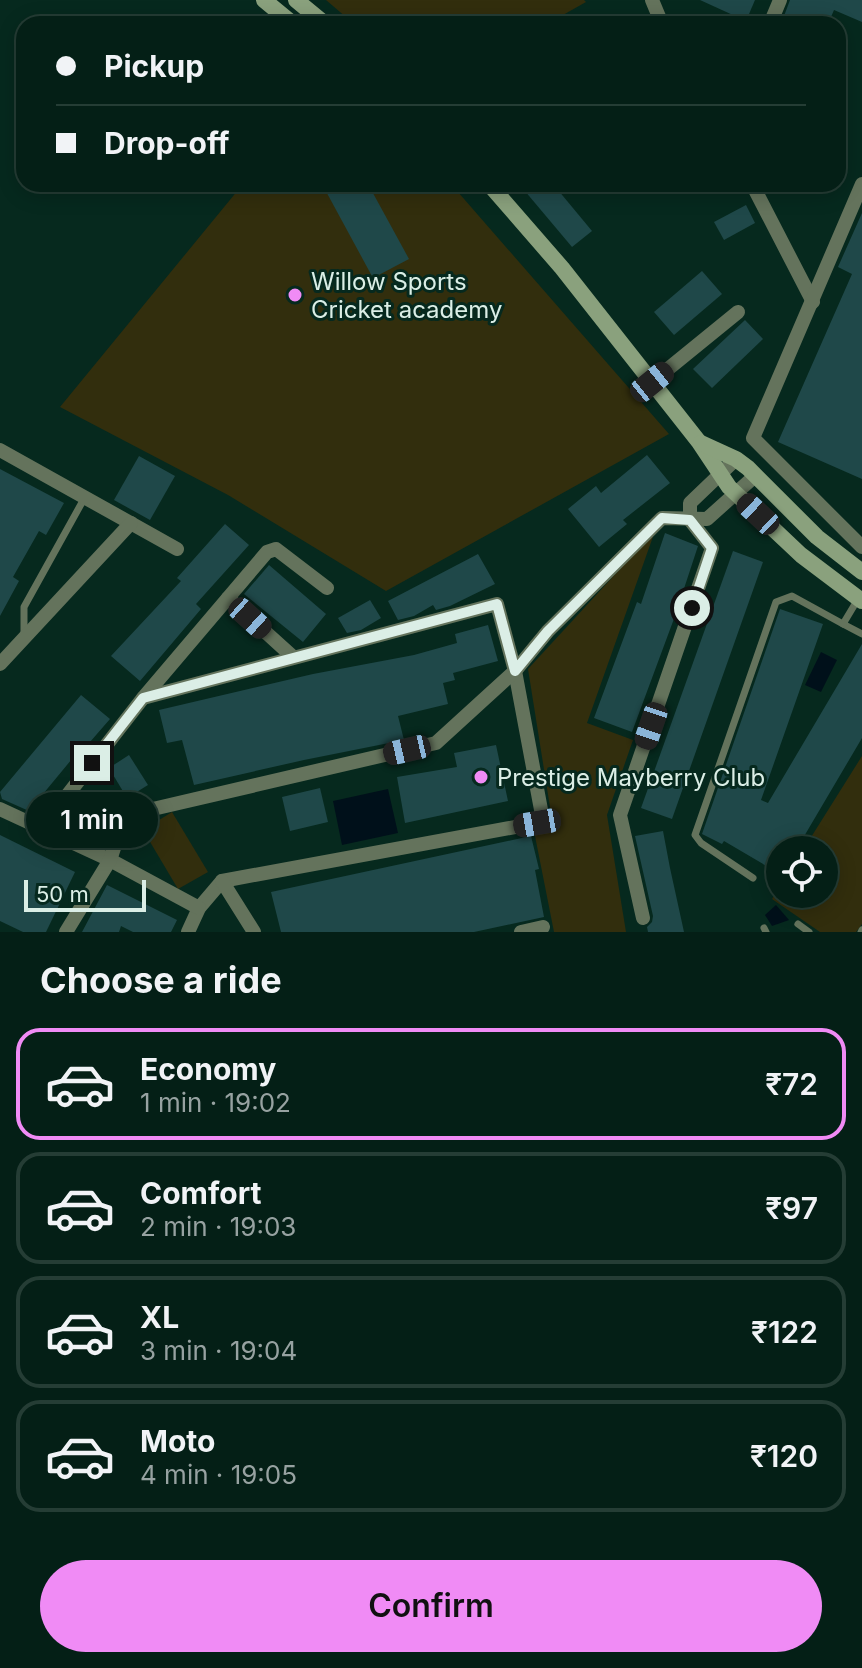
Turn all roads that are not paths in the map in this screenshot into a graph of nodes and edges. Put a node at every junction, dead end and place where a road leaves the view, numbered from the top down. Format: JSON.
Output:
{"nodes":[{"id":1,"x":264,"y":0,"type":"edge"},
{"id":2,"x":296,"y":0,"type":"edge"},
{"id":3,"x":283,"y":16,"type":"edge"},
{"id":4,"x":315,"y":16,"type":"edge"},
{"id":5,"x":862,"y":184,"type":"edge"},
{"id":6,"x":496,"y":192,"type":"edge"},
{"id":7,"x":756,"y":192,"type":"edge"},
{"id":8,"x":813,"y":302,"type":"junction"},
{"id":9,"x":738,"y":312,"type":"dead end"},
{"id":10,"x":652,"y":382,"type":"junction"},
{"id":11,"x":699,"y":442,"type":"junction"},
{"id":12,"x":0,"y":450,"type":"edge"},
{"id":13,"x":736,"y":459,"type":"junction"},
{"id":14,"x":720,"y":472,"type":"junction"},
{"id":15,"x":755,"y":476,"type":"junction"},
{"id":16,"x":736,"y":493,"type":"junction"},
{"id":17,"x":85,"y":497,"type":"junction"},
{"id":18,"x":690,"y":520,"type":"junction"},
{"id":19,"x":131,"y":523,"type":"junction"},
{"id":20,"x":862,"y":547,"type":"edge"},
{"id":21,"x":177,"y":549,"type":"dead end"},
{"id":22,"x":861,"y":568,"type":"edge"},
{"id":23,"x":844,"y":587,"type":"junction"},
{"id":24,"x":327,"y":588,"type":"dead end"},
{"id":25,"x":228,"y":598,"type":"junction"},
{"id":26,"x":860,"y":600,"type":"edge"},
{"id":27,"x":843,"y":624,"type":"junction"},
{"id":28,"x":862,"y":634,"type":"edge"},
{"id":29,"x":24,"y":637,"type":"junction"},
{"id":30,"x":293,"y":657,"type":"junction"},
{"id":31,"x":0,"y":664,"type":"edge"},
{"id":32,"x":515,"y":671,"type":"junction"},
{"id":33,"x":143,"y":698,"type":"junction"},
{"id":34,"x":0,"y":809,"type":"edge"},
{"id":35,"x":41,"y":829,"type":"junction"},
{"id":36,"x":110,"y":860,"type":"junction"},
{"id":37,"x":753,"y":878,"type":"dead end"},
{"id":38,"x":222,"y":881,"type":"junction"},
{"id":39,"x":199,"y":908,"type":"junction"},
{"id":40,"x":643,"y":918,"type":"dead end"},
{"id":41,"x":798,"y":924,"type":"dead end"},
{"id":42,"x":543,"y":927,"type":"dead end"},
{"id":43,"x":66,"y":932,"type":"edge"},
{"id":44,"x":188,"y":932,"type":"edge"},
{"id":45,"x":254,"y":932,"type":"edge"},
{"id":46,"x":521,"y":932,"type":"edge"},
{"id":47,"x":809,"y":932,"type":"edge"}],
"edges":[{"from":1,"to":3,"type":"street"},
{"from":2,"to":4,"type":"street"},
{"from":5,"to":8,"type":"street"},
{"from":6,"to":10,"type":"street"},
{"from":7,"to":8,"type":"street"},
{"from":8,"to":20,"type":"street"},
{"from":9,"to":10,"type":"street"},
{"from":10,"to":11,"type":"street"},
{"from":11,"to":13,"type":"street"},
{"from":11,"to":14,"type":"street"},
{"from":12,"to":17,"type":"street"},
{"from":13,"to":14,"type":"street"},
{"from":13,"to":15,"type":"street"},
{"from":14,"to":16,"type":"street"},
{"from":14,"to":18,"type":"street"},
{"from":15,"to":16,"type":"street"},
{"from":15,"to":22,"type":"street"},
{"from":16,"to":18,"type":"street"},
{"from":16,"to":23,"type":"street"},
{"from":17,"to":19,"type":"street"},
{"from":17,"to":29,"type":"lane"},
{"from":18,"to":32,"type":"street"},
{"from":18,"to":40,"type":"street"},
{"from":19,"to":21,"type":"street"},
{"from":19,"to":29,"type":"street"},
{"from":22,"to":23,"type":"street"},
{"from":23,"to":26,"type":"street"},
{"from":24,"to":25,"type":"street"},
{"from":25,"to":30,"type":"street"},
{"from":25,"to":33,"type":"street"},
{"from":26,"to":27,"type":"lane"},
{"from":27,"to":28,"type":"lane"},
{"from":27,"to":37,"type":"lane"},
{"from":29,"to":31,"type":"street"},
{"from":30,"to":32,"type":"street"},
{"from":30,"to":33,"type":"street"},
{"from":32,"to":36,"type":"street"},
{"from":32,"to":38,"type":"street"},
{"from":33,"to":35,"type":"street"},
{"from":34,"to":35,"type":"street"},
{"from":35,"to":36,"type":"street"},
{"from":36,"to":39,"type":"street"},
{"from":36,"to":43,"type":"street"},
{"from":38,"to":39,"type":"street"},
{"from":38,"to":45,"type":"street"},
{"from":39,"to":44,"type":"street"},
{"from":41,"to":47,"type":"lane"},
{"from":42,"to":46,"type":"street"}]}
